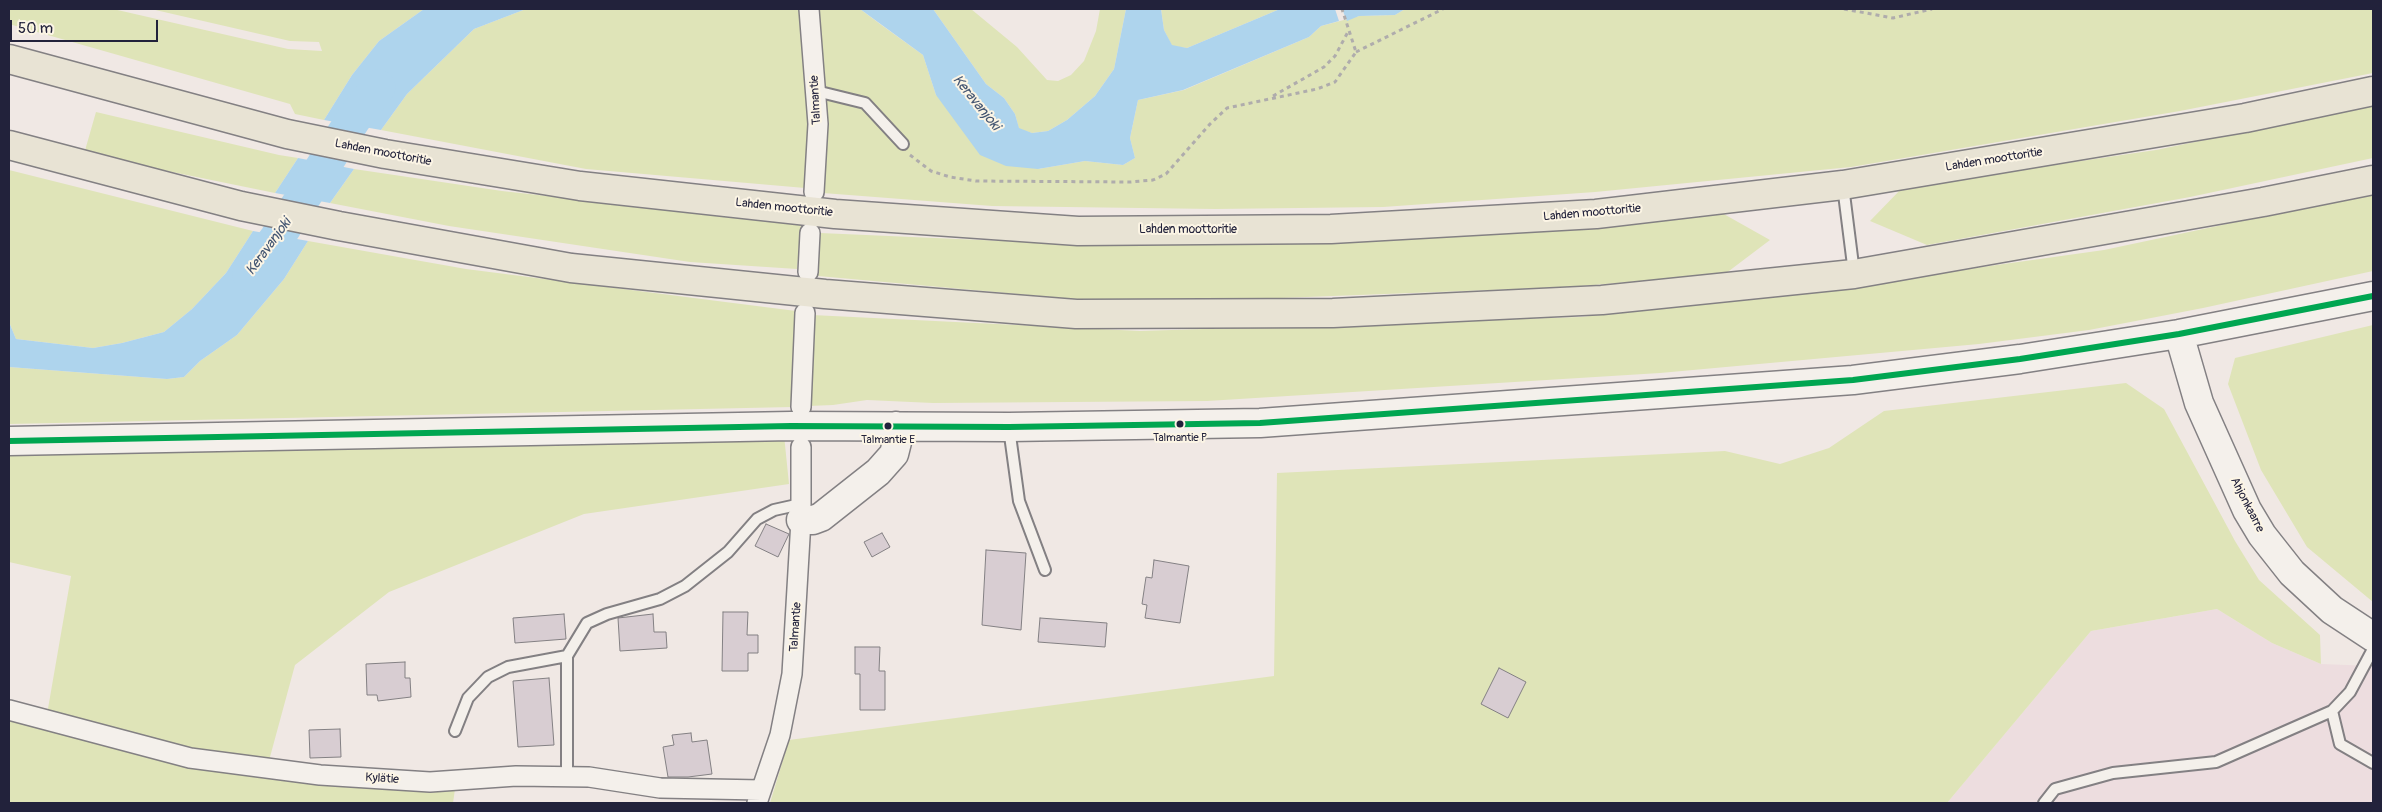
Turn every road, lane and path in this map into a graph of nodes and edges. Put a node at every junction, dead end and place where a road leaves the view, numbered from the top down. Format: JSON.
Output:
{"nodes":[{"id":1,"x":809,"y":9,"type":"edge"},
{"id":2,"x":1342,"y":9,"type":"edge"},
{"id":3,"x":1443,"y":9,"type":"edge"},
{"id":4,"x":1844,"y":9,"type":"edge"},
{"id":5,"x":1932,"y":9,"type":"edge"},
{"id":6,"x":1349,"y":29,"type":"junction"},
{"id":7,"x":1356,"y":52,"type":"junction"},
{"id":8,"x":9,"y":59,"type":"edge"},
{"id":9,"x":816,"y":91,"type":"junction"},
{"id":10,"x":2373,"y":92,"type":"edge"},
{"id":11,"x":1272,"y":97,"type":"junction"},
{"id":12,"x":902,"y":144,"type":"joint"},
{"id":13,"x":9,"y":145,"type":"edge"},
{"id":14,"x":2373,"y":180,"type":"edge"},
{"id":15,"x":1843,"y":185,"type":"junction"},
{"id":16,"x":814,"y":192,"type":"dead end"},
{"id":17,"x":810,"y":233,"type":"dead end"},
{"id":18,"x":808,"y":272,"type":"dead end"},
{"id":19,"x":1854,"y":274,"type":"junction"},
{"id":20,"x":2373,"y":296,"type":"edge"},
{"id":21,"x":805,"y":313,"type":"dead end"},
{"id":22,"x":2179,"y":334,"type":"junction"},
{"id":23,"x":801,"y":407,"type":"dead end"},
{"id":24,"x":896,"y":426,"type":"junction"},
{"id":25,"x":1008,"y":427,"type":"junction"},
{"id":26,"x":9,"y":441,"type":"edge"},
{"id":27,"x":801,"y":446,"type":"dead end"},
{"id":28,"x":801,"y":512,"type":"junction"},
{"id":29,"x":1046,"y":570,"type":"dead end"},
{"id":30,"x":2373,"y":637,"type":"edge"},
{"id":31,"x":2373,"y":649,"type":"edge"},
{"id":32,"x":567,"y":656,"type":"junction"},
{"id":33,"x":9,"y":710,"type":"edge"},
{"id":34,"x":2332,"y":711,"type":"junction"},
{"id":35,"x":455,"y":731,"type":"dead end"},
{"id":36,"x":2373,"y":764,"type":"edge"},
{"id":37,"x":567,"y":776,"type":"junction"},
{"id":38,"x":759,"y":796,"type":"edge"},
{"id":39,"x":2044,"y":803,"type":"edge"}],
"edges":[{"from":1,"to":9,"type":"street","name":"Talmantie"},
{"from":2,"to":6,"type":"path"},
{"from":3,"to":7,"type":"path"},
{"from":4,"to":5,"type":"path"},
{"from":6,"to":7,"type":"path"},
{"from":6,"to":11,"type":"path"},
{"from":7,"to":11,"type":"path"},
{"from":8,"to":15,"type":"highway","name":"Lahden moottoritie"},
{"from":9,"to":12,"type":"lane"},
{"from":9,"to":16,"type":"street","name":"Talmantie"},
{"from":10,"to":15,"type":"highway","name":"Lahden moottoritie"},
{"from":11,"to":12,"type":"path"},
{"from":13,"to":19,"type":"highway"},
{"from":14,"to":19,"type":"highway"},
{"from":15,"to":19,"type":"lane"},
{"from":17,"to":18,"type":"street"},
{"from":20,"to":22,"type":"main road"},
{"from":21,"to":23,"type":"street"},
{"from":22,"to":25,"type":"main road"},
{"from":22,"to":30,"type":"main road","name":"Ahjonkaarre"},
{"from":24,"to":25,"type":"main road"},
{"from":24,"to":26,"type":"main road"},
{"from":24,"to":28,"type":"main road"},
{"from":25,"to":29,"type":"lane"},
{"from":27,"to":28,"type":"street","name":"Talmantie"},
{"from":28,"to":32,"type":"lane"},
{"from":28,"to":38,"type":"street","name":"Talmantie"},
{"from":31,"to":34,"type":"lane"},
{"from":32,"to":35,"type":"lane"},
{"from":32,"to":37,"type":"lane"},
{"from":33,"to":37,"type":"street","name":"Kylätie"},
{"from":34,"to":36,"type":"lane"},
{"from":34,"to":39,"type":"lane"},
{"from":37,"to":38,"type":"street","name":"Kylätie"}]}
